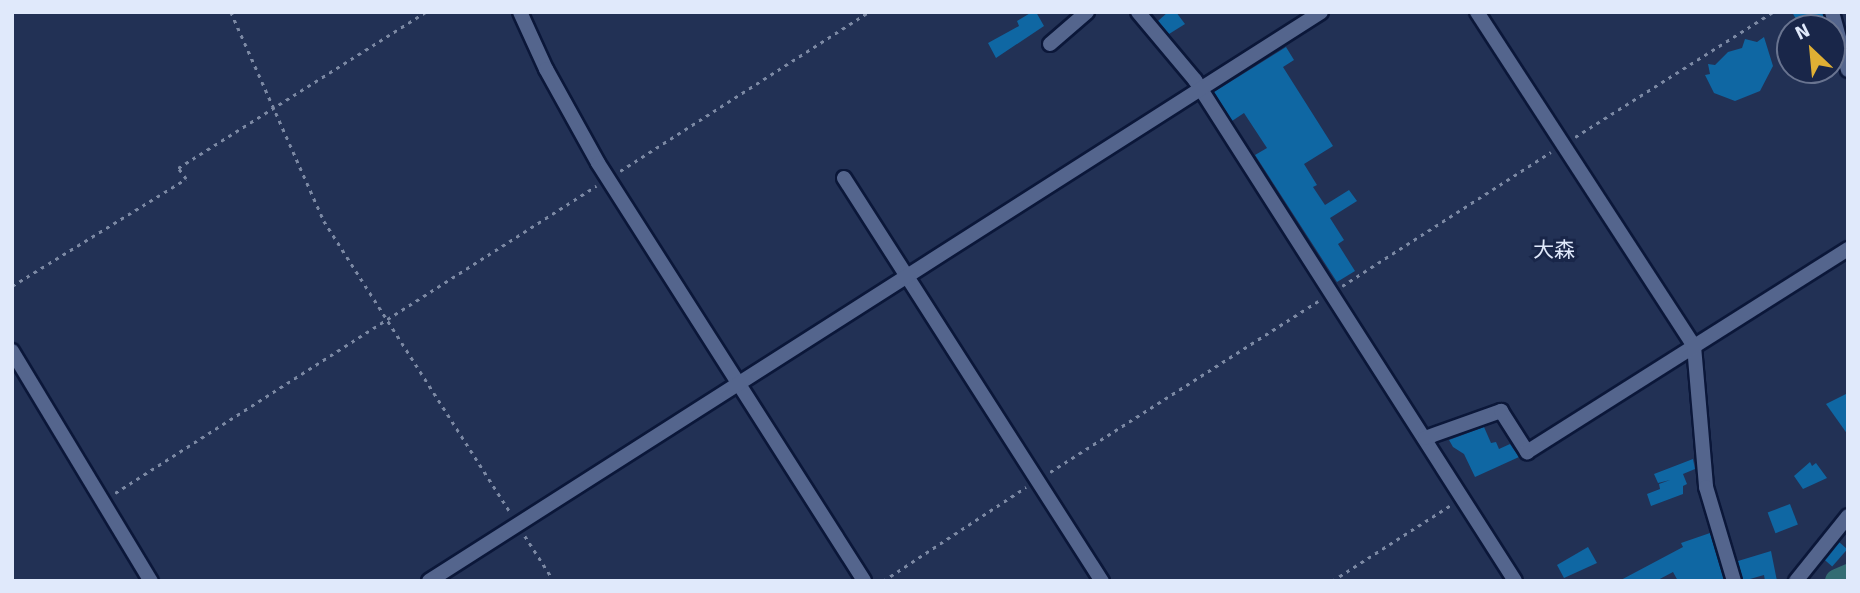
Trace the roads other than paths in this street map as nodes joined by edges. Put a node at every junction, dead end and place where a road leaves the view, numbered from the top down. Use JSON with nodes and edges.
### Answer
{"nodes":[{"id":1,"x":520,"y":12,"type":"edge"},
{"id":2,"x":1087,"y":12,"type":"edge"},
{"id":3,"x":1138,"y":12,"type":"edge"},
{"id":4,"x":1321,"y":12,"type":"edge"},
{"id":5,"x":1477,"y":12,"type":"edge"},
{"id":6,"x":1832,"y":12,"type":"edge"},
{"id":7,"x":1050,"y":44,"type":"dead end"},
{"id":8,"x":1848,"y":70,"type":"edge"},
{"id":9,"x":1200,"y":90,"type":"junction"},
{"id":10,"x":844,"y":178,"type":"dead end"},
{"id":11,"x":1848,"y":249,"type":"edge"},
{"id":12,"x":906,"y":275,"type":"junction"},
{"id":13,"x":1695,"y":346,"type":"junction"},
{"id":14,"x":12,"y":351,"type":"edge"},
{"id":15,"x":736,"y":382,"type":"junction"},
{"id":16,"x":1425,"y":438,"type":"junction"},
{"id":17,"x":1848,"y":516,"type":"edge"},
{"id":18,"x":152,"y":581,"type":"edge"},
{"id":19,"x":429,"y":581,"type":"edge"},
{"id":20,"x":864,"y":581,"type":"edge"},
{"id":21,"x":1102,"y":581,"type":"edge"},
{"id":22,"x":1515,"y":581,"type":"edge"},
{"id":23,"x":1734,"y":581,"type":"edge"},
{"id":24,"x":1796,"y":581,"type":"edge"}],
"edges":[{"from":1,"to":15,"type":"street"},
{"from":2,"to":7,"type":"street"},
{"from":3,"to":9,"type":"street"},
{"from":4,"to":9,"type":"street"},
{"from":5,"to":13,"type":"street"},
{"from":6,"to":8,"type":"street"},
{"from":9,"to":12,"type":"street"},
{"from":9,"to":16,"type":"street"},
{"from":10,"to":12,"type":"street"},
{"from":11,"to":13,"type":"street"},
{"from":12,"to":15,"type":"street"},
{"from":12,"to":21,"type":"street"},
{"from":13,"to":16,"type":"street"},
{"from":13,"to":23,"type":"street"},
{"from":14,"to":18,"type":"street"},
{"from":15,"to":19,"type":"street"},
{"from":15,"to":20,"type":"street"},
{"from":16,"to":22,"type":"street"},
{"from":17,"to":24,"type":"street"}]}
